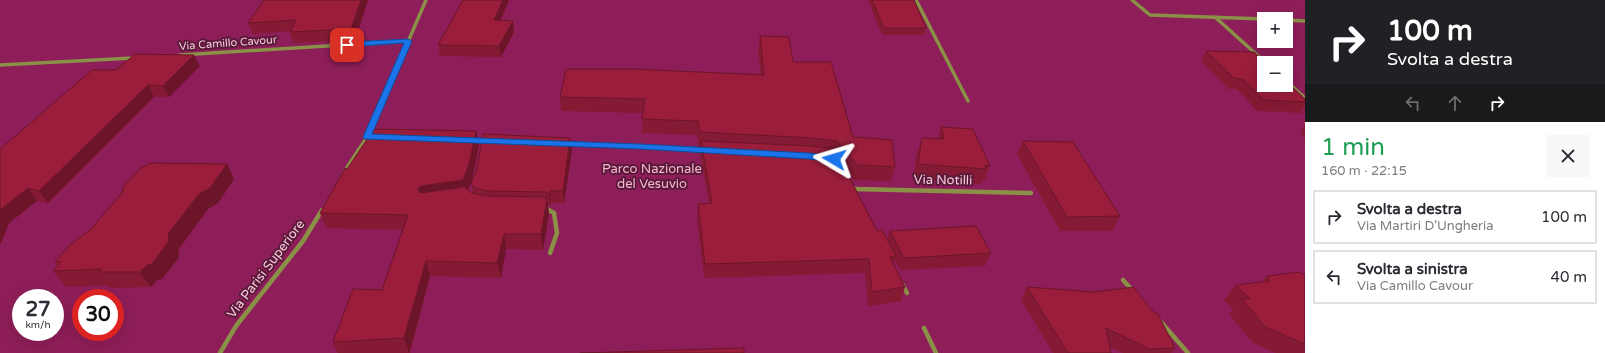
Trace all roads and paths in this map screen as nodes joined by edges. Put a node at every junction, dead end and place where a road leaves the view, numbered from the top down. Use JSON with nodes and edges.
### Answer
{"nodes":[{"id":1,"x":426,"y":0,"type":"edge"},
{"id":2,"x":916,"y":0,"type":"edge"},
{"id":3,"x":1132,"y":0,"type":"edge"},
{"id":4,"x":1215,"y":17,"type":"junction"},
{"id":5,"x":1257,"y":19,"type":"edge"},
{"id":6,"x":1293,"y":20,"type":"edge"},
{"id":7,"x":1305,"y":21,"type":"edge"},
{"id":8,"x":408,"y":41,"type":"junction"},
{"id":9,"x":176,"y":55,"type":"edge"},
{"id":10,"x":1258,"y":56,"type":"edge"},
{"id":11,"x":137,"y":58,"type":"edge"},
{"id":12,"x":0,"y":65,"type":"edge"},
{"id":13,"x":1293,"y":87,"type":"edge"},
{"id":14,"x":1305,"y":98,"type":"edge"},
{"id":15,"x":968,"y":101,"type":"dead end"},
{"id":16,"x":367,"y":137,"type":"junction"},
{"id":17,"x":375,"y":137,"type":"edge"},
{"id":18,"x":562,"y":144,"type":"edge"},
{"id":19,"x":709,"y":151,"type":"edge"},
{"id":20,"x":343,"y":175,"type":"edge"},
{"id":21,"x":851,"y":183,"type":"edge"},
{"id":22,"x":854,"y":189,"type":"junction"},
{"id":23,"x":1031,"y":193,"type":"dead end"},
{"id":24,"x":857,"y":196,"type":"edge"},
{"id":25,"x":323,"y":208,"type":"edge"},
{"id":26,"x":540,"y":208,"type":"edge"},
{"id":27,"x":550,"y":254,"type":"dead end"},
{"id":28,"x":900,"y":279,"type":"edge"},
{"id":29,"x":1123,"y":280,"type":"dead end"},
{"id":30,"x":907,"y":293,"type":"dead end"},
{"id":31,"x":1138,"y":297,"type":"edge"},
{"id":32,"x":1159,"y":320,"type":"edge"},
{"id":33,"x":924,"y":328,"type":"dead end"},
{"id":34,"x":220,"y":353,"type":"edge"},
{"id":35,"x":936,"y":353,"type":"edge"},
{"id":36,"x":1188,"y":353,"type":"edge"}],
"edges":[{"from":1,"to":8,"type":"street"},
{"from":2,"to":15,"type":"street"},
{"from":3,"to":4,"type":"street"},
{"from":4,"to":5,"type":"street"},
{"from":4,"to":10,"type":"street"},
{"from":6,"to":7,"type":"street"},
{"from":8,"to":9,"type":"street","name":"Via Camillo Cavour"},
{"from":8,"to":16,"type":"street"},
{"from":11,"to":12,"type":"street"},
{"from":13,"to":14,"type":"street"},
{"from":16,"to":17,"type":"street"},
{"from":16,"to":20,"type":"street"},
{"from":18,"to":19,"type":"street"},
{"from":21,"to":22,"type":"street"},
{"from":22,"to":23,"type":"street","name":"Via Notilli"},
{"from":22,"to":24,"type":"street"},
{"from":25,"to":34,"type":"street","name":"Via Parisi Superiore"},
{"from":26,"to":27,"type":"street"},
{"from":28,"to":30,"type":"street"},
{"from":29,"to":31,"type":"street"},
{"from":32,"to":36,"type":"street"},
{"from":33,"to":35,"type":"street"}]}
